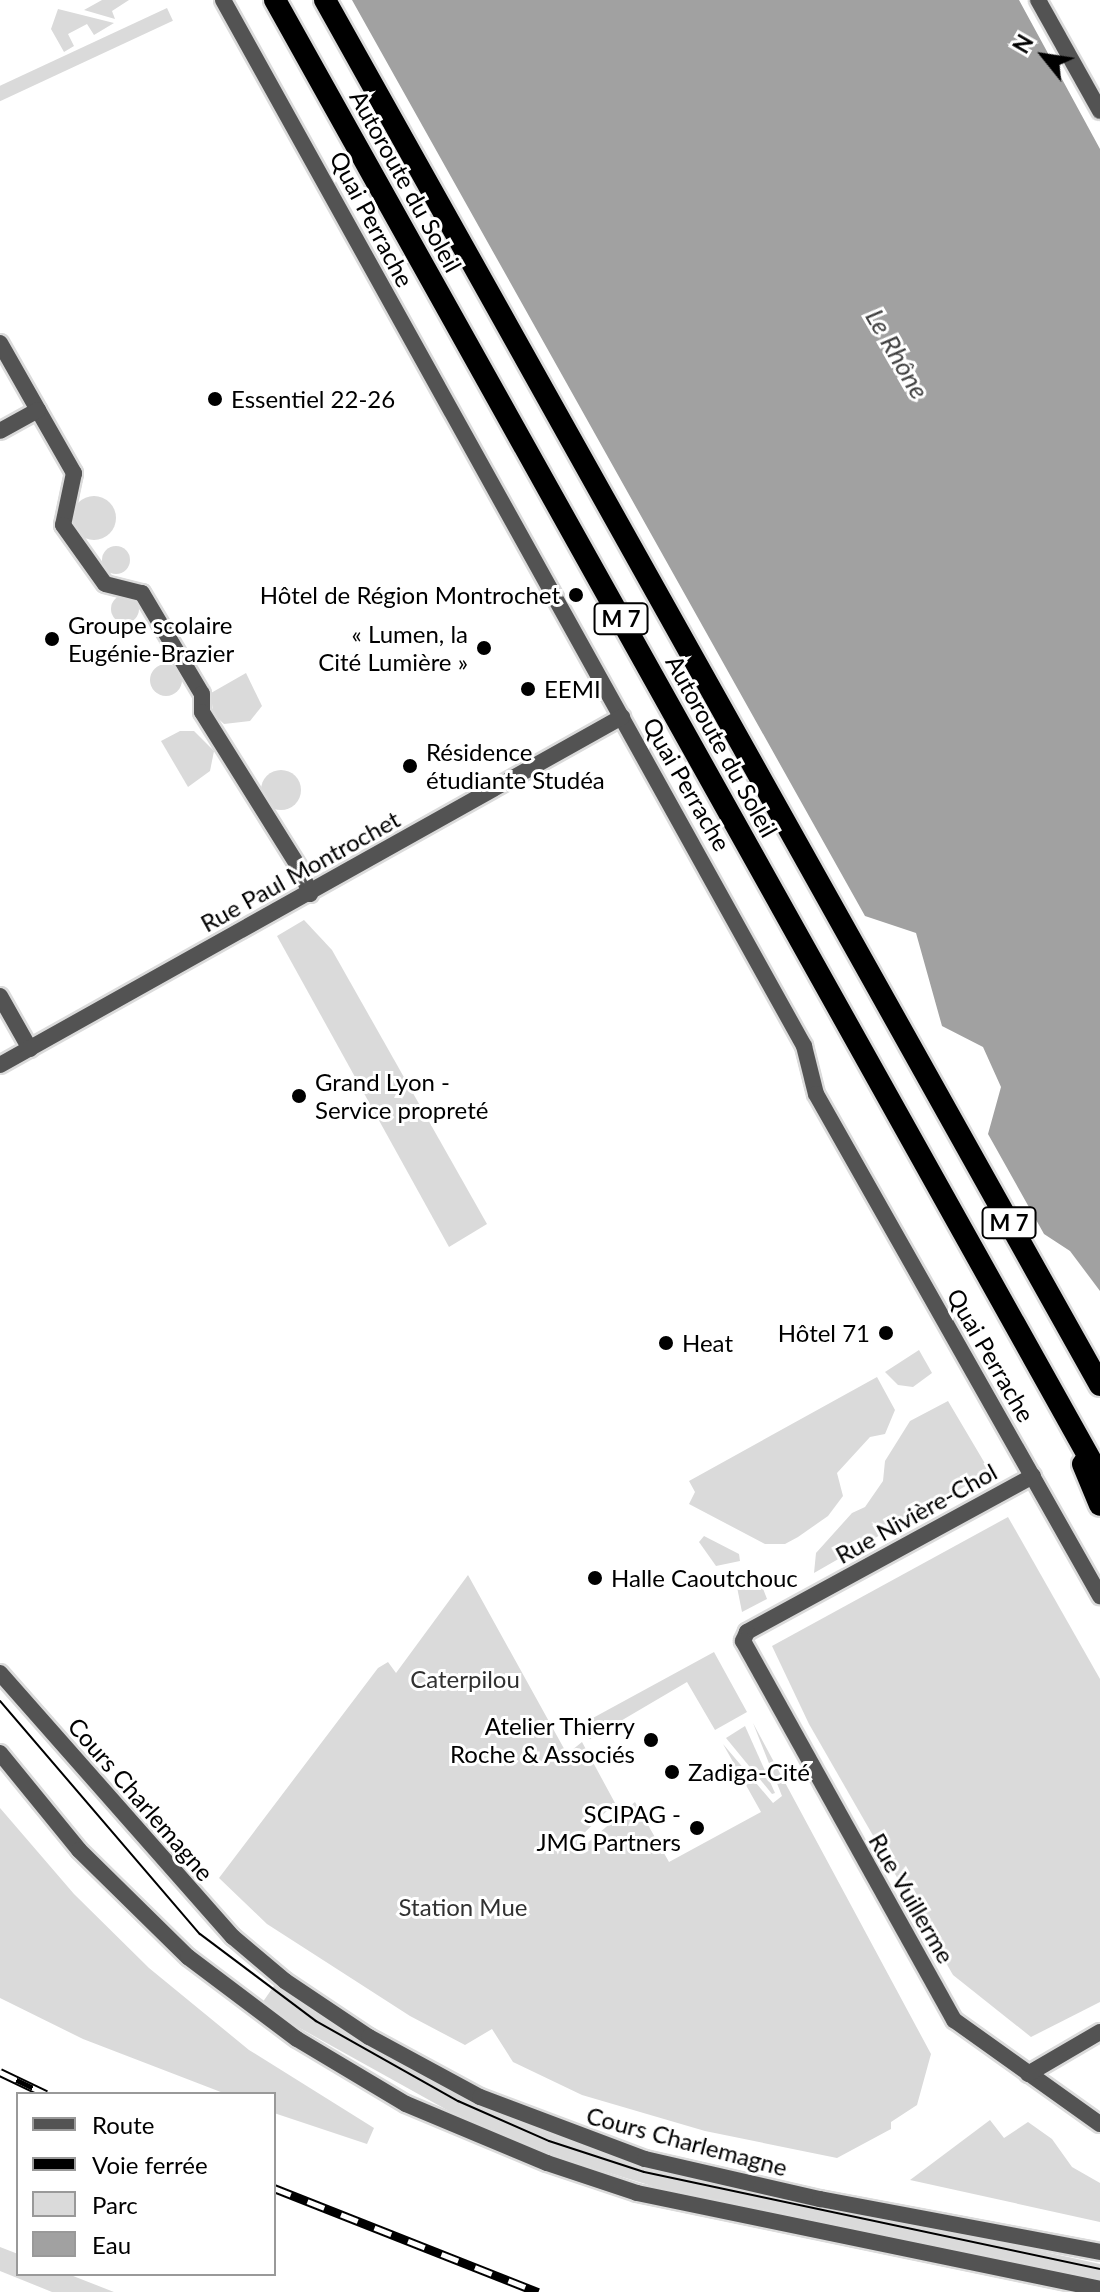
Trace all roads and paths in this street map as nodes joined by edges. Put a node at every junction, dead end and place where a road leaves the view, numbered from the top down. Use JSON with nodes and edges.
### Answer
{"nodes":[{"id":1,"x":223,"y":0,"type":"edge"},
{"id":2,"x":275,"y":0,"type":"edge"},
{"id":3,"x":325,"y":0,"type":"edge"},
{"id":4,"x":1038,"y":0,"type":"edge"},
{"id":5,"x":1100,"y":111,"type":"edge"},
{"id":6,"x":0,"y":343,"type":"edge"},
{"id":7,"x":38,"y":410,"type":"junction"},
{"id":8,"x":0,"y":431,"type":"edge"},
{"id":9,"x":622,"y":717,"type":"junction"},
{"id":10,"x":310,"y":894,"type":"junction"},
{"id":11,"x":0,"y":996,"type":"edge"},
{"id":12,"x":30,"y":1049,"type":"junction"},
{"id":13,"x":0,"y":1065,"type":"edge"},
{"id":14,"x":1100,"y":1385,"type":"edge"},
{"id":15,"x":1056,"y":1400,"type":"junction"},
{"id":16,"x":1033,"y":1476,"type":"junction"},
{"id":17,"x":1100,"y":1477,"type":"edge"},
{"id":18,"x":1100,"y":1505,"type":"edge"},
{"id":19,"x":1100,"y":1596,"type":"edge"},
{"id":20,"x":743,"y":1641,"type":"joint"},
{"id":21,"x":0,"y":1673,"type":"edge"},
{"id":22,"x":0,"y":1753,"type":"edge"},
{"id":23,"x":1100,"y":2032,"type":"edge"},
{"id":24,"x":1028,"y":2074,"type":"junction"},
{"id":25,"x":1100,"y":2124,"type":"edge"},
{"id":26,"x":1100,"y":2252,"type":"edge"},
{"id":27,"x":1100,"y":2289,"type":"edge"}],
"edges":[{"from":1,"to":9,"type":"street","name":"Quai Perrache"},
{"from":2,"to":15,"type":"highway","name":"Autoroute du Soleil","number":"M 7"},
{"from":3,"to":14,"type":"highway","name":"Autoroute du Soleil","number":"M 7"},
{"from":4,"to":5,"type":"street"},
{"from":6,"to":7,"type":"street"},
{"from":7,"to":8,"type":"street"},
{"from":7,"to":10,"type":"street"},
{"from":9,"to":10,"type":"street","name":"Rue Paul Montrochet"},
{"from":9,"to":16,"type":"street","name":"Quai Perrache"},
{"from":10,"to":12,"type":"street","name":"Rue Paul Montrochet"},
{"from":11,"to":12,"type":"street"},
{"from":12,"to":13,"type":"street","name":"Rue Paul Montrochet"},
{"from":15,"to":17,"type":"highway","name":"Autoroute du Soleil","number":"M 7"},
{"from":15,"to":18,"type":"highway"},
{"from":16,"to":19,"type":"street","name":"Quai Perrache"},
{"from":16,"to":20,"type":"street","name":"Rue Nivière-Chol"},
{"from":20,"to":24,"type":"street","name":"Rue Vuillerme"},
{"from":21,"to":26,"type":"street","name":"Cours Charlemagne"},
{"from":22,"to":27,"type":"street"},
{"from":23,"to":24,"type":"street"},
{"from":24,"to":25,"type":"street","name":"Rue Vuillerme"}]}
